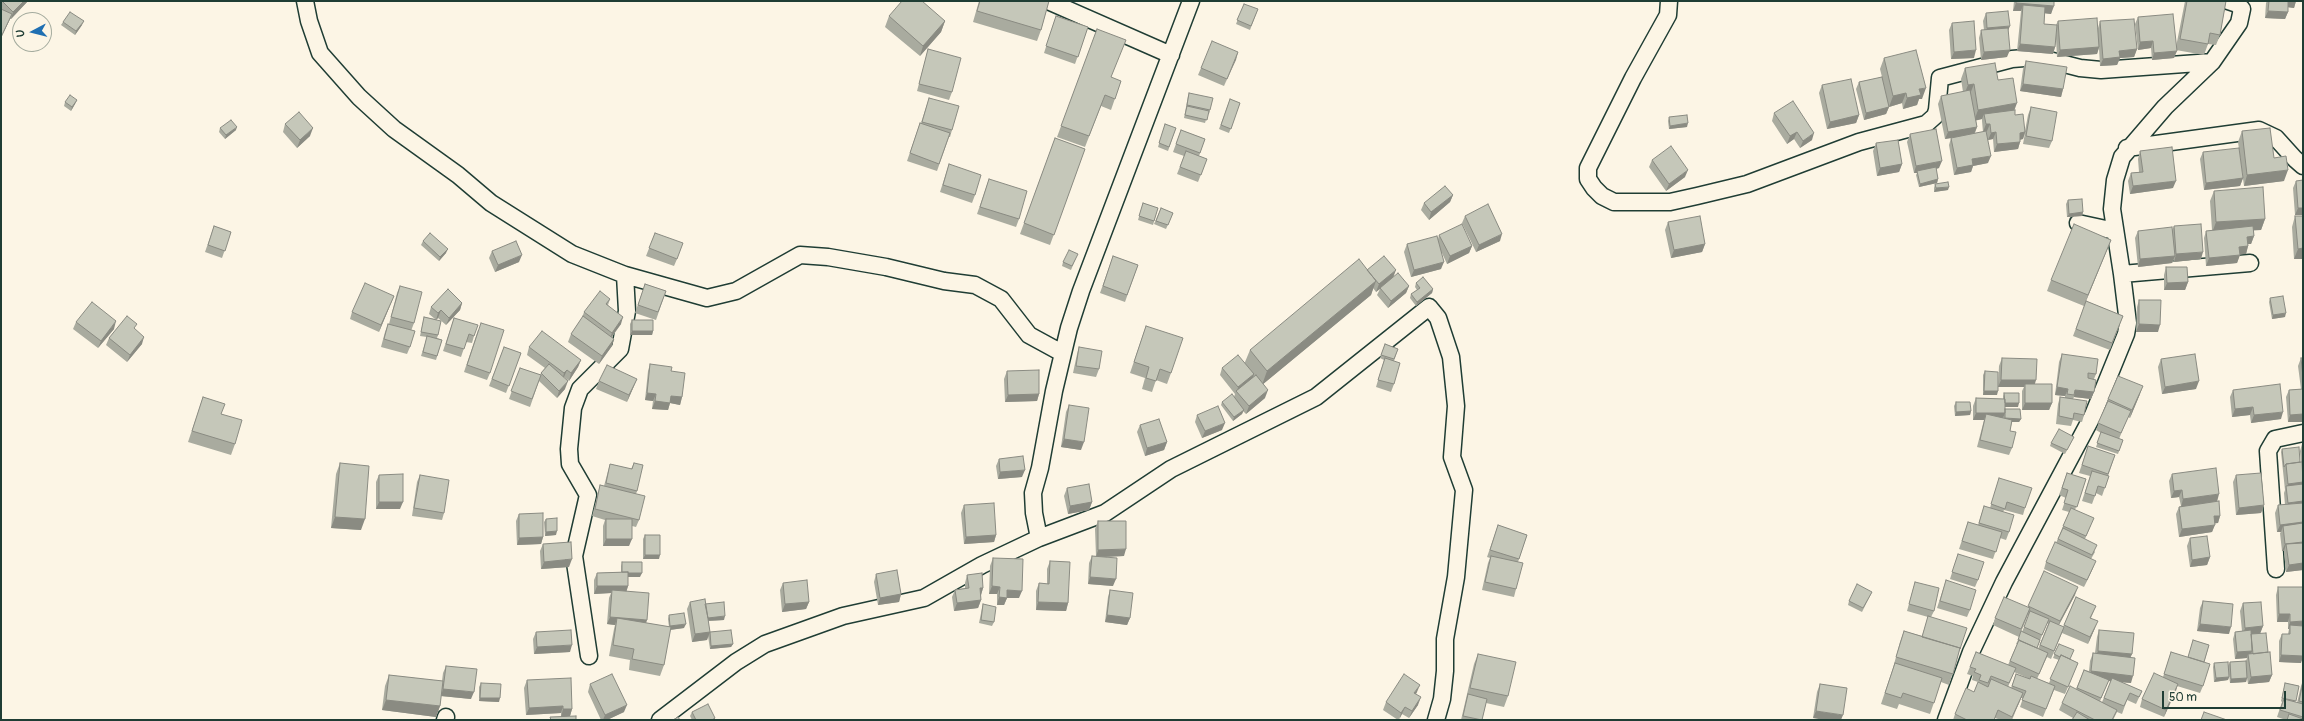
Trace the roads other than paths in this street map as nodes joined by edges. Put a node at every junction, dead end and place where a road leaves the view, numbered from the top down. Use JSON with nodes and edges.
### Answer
{"nodes":[{"id":1,"x":305,"y":1,"type":"edge"},
{"id":2,"x":1048,"y":1,"type":"edge"},
{"id":3,"x":1191,"y":1,"type":"edge"},
{"id":4,"x":1669,"y":1,"type":"edge"},
{"id":5,"x":2228,"y":1,"type":"edge"},
{"id":6,"x":1171,"y":55,"type":"junction"},
{"id":7,"x":2212,"y":62,"type":"junction"},
{"id":8,"x":2127,"y":148,"type":"junction"},
{"id":9,"x":2303,"y":166,"type":"edge"},
{"id":10,"x":2078,"y":223,"type":"dead end"},
{"id":11,"x":2115,"y":231,"type":"junction"},
{"id":12,"x":2250,"y":263,"type":"dead end"},
{"id":13,"x":2122,"y":274,"type":"junction"},
{"id":14,"x":625,"y":275,"type":"junction"},
{"id":15,"x":1062,"y":353,"type":"junction"},
{"id":16,"x":2303,"y":433,"type":"edge"},
{"id":17,"x":1039,"y":538,"type":"junction"},
{"id":18,"x":2276,"y":569,"type":"dead end"},
{"id":19,"x":589,"y":656,"type":"dead end"},
{"id":20,"x":660,"y":720,"type":"edge"},
{"id":21,"x":1436,"y":720,"type":"edge"},
{"id":22,"x":1946,"y":720,"type":"edge"}],
"edges":[{"from":1,"to":14,"type":"street"},
{"from":2,"to":6,"type":"street"},
{"from":3,"to":6,"type":"street"},
{"from":4,"to":7,"type":"street"},
{"from":5,"to":7,"type":"street"},
{"from":6,"to":15,"type":"street"},
{"from":7,"to":8,"type":"street"},
{"from":8,"to":9,"type":"street"},
{"from":8,"to":11,"type":"street"},
{"from":10,"to":11,"type":"street"},
{"from":11,"to":13,"type":"street"},
{"from":12,"to":13,"type":"street"},
{"from":13,"to":22,"type":"street"},
{"from":14,"to":15,"type":"street"},
{"from":14,"to":19,"type":"street"},
{"from":15,"to":17,"type":"street"},
{"from":16,"to":18,"type":"street"},
{"from":17,"to":20,"type":"street"},
{"from":17,"to":21,"type":"street"}]}
